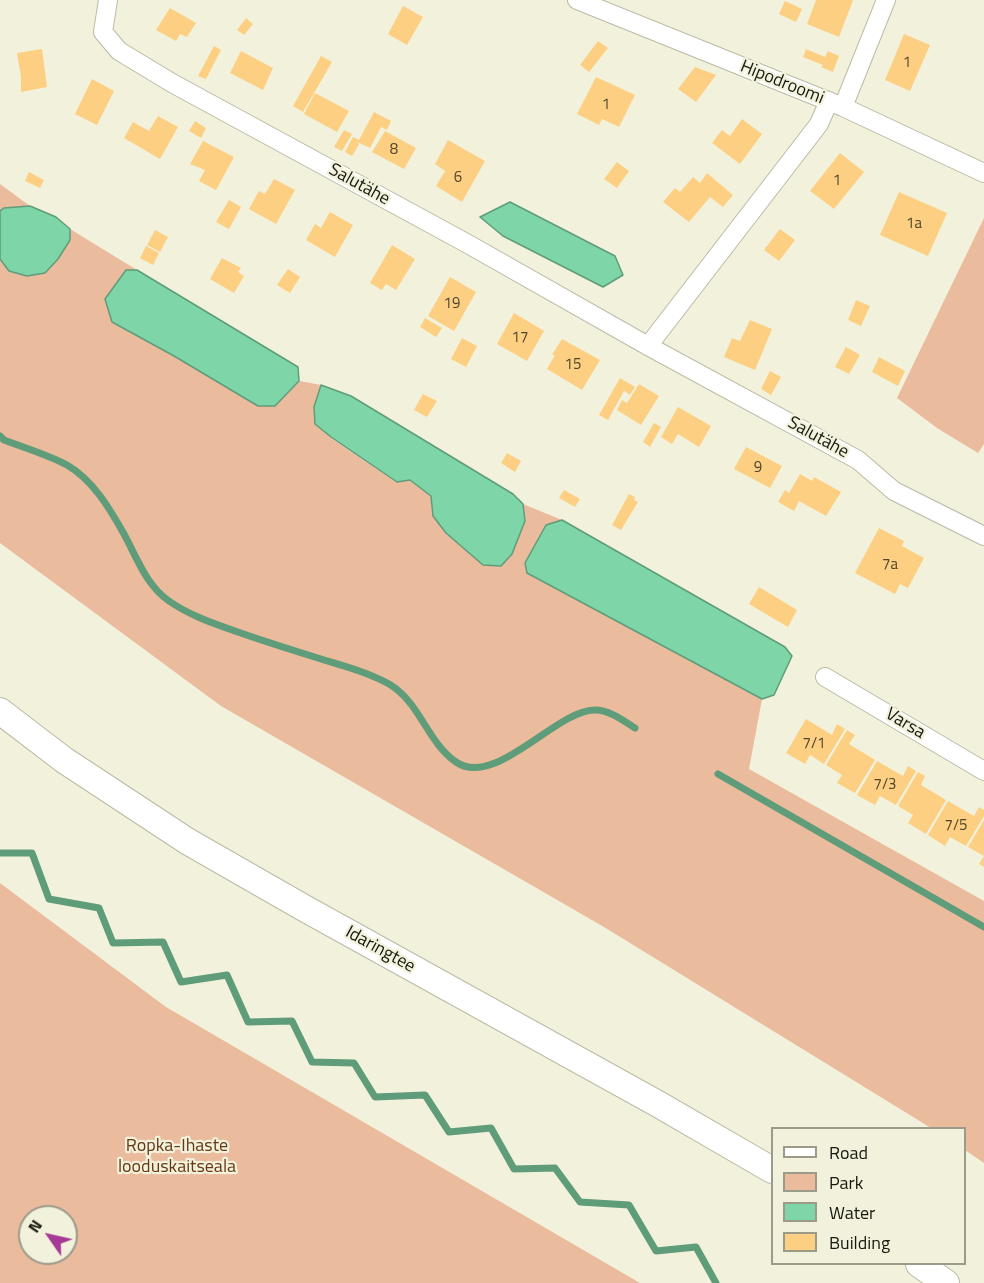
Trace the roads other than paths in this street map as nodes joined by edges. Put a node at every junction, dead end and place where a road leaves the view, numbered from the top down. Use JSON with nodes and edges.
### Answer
{"nodes":[{"id":1,"x":108,"y":0,"type":"edge"},
{"id":2,"x":577,"y":0,"type":"edge"},
{"id":3,"x":886,"y":0,"type":"edge"},
{"id":4,"x":836,"y":104,"type":"junction"},
{"id":5,"x":984,"y":173,"type":"edge"},
{"id":6,"x":648,"y":346,"type":"junction"},
{"id":7,"x":984,"y":536,"type":"edge"},
{"id":8,"x":825,"y":677,"type":"dead end"},
{"id":9,"x":0,"y":711,"type":"edge"},
{"id":10,"x":984,"y":771,"type":"edge"},
{"id":11,"x":771,"y":1169,"type":"edge"},
{"id":12,"x":922,"y":1265,"type":"edge"},
{"id":13,"x":946,"y":1283,"type":"edge"}],
"edges":[{"from":1,"to":6,"type":"street","name":"Salutähe"},
{"from":2,"to":4,"type":"street","name":"Hipodroomi"},
{"from":3,"to":4,"type":"street"},
{"from":4,"to":5,"type":"street","name":"Hipodroomi"},
{"from":4,"to":6,"type":"street"},
{"from":6,"to":7,"type":"street","name":"Salutähe"},
{"from":8,"to":10,"type":"street","name":"Varsa"},
{"from":9,"to":11,"type":"main road","name":"Idaringtee"},
{"from":12,"to":13,"type":"main road"}]}
